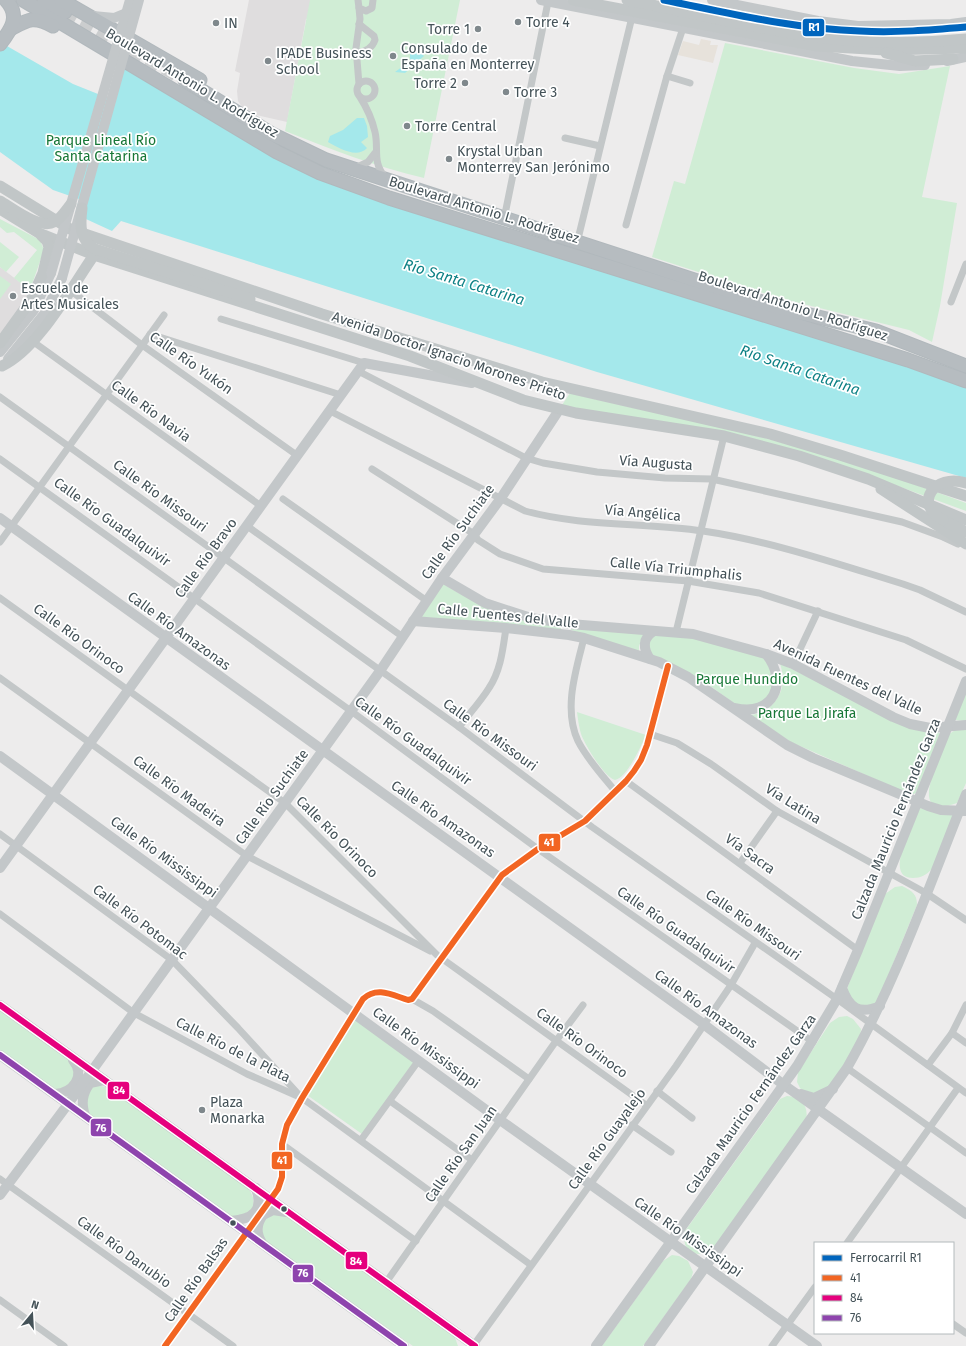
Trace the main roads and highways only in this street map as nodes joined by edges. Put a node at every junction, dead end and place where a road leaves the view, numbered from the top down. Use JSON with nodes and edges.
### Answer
{"nodes":[{"id":1,"x":6,"y":0,"type":"edge"},
{"id":2,"x":44,"y":0,"type":"edge"},
{"id":3,"x":573,"y":0,"type":"edge"},
{"id":4,"x":627,"y":0,"type":"edge"},
{"id":5,"x":24,"y":1,"type":"edge"},
{"id":6,"x":63,"y":6,"type":"edge"},
{"id":7,"x":726,"y":24,"type":"junction"},
{"id":8,"x":12,"y":29,"type":"junction"},
{"id":9,"x":124,"y":35,"type":"junction"},
{"id":10,"x":966,"y":40,"type":"edge"},
{"id":11,"x":138,"y":43,"type":"junction"},
{"id":12,"x":0,"y":44,"type":"edge"},
{"id":13,"x":96,"y":44,"type":"junction"},
{"id":14,"x":966,"y":48,"type":"edge"},
{"id":15,"x":876,"y":50,"type":"junction"},
{"id":16,"x":127,"y":55,"type":"junction"},
{"id":17,"x":953,"y":59,"type":"road end"},
{"id":18,"x":185,"y":80,"type":"tunnel mouth"},
{"id":19,"x":224,"y":121,"type":"junction"},
{"id":20,"x":251,"y":122,"type":"junction"},
{"id":21,"x":0,"y":186,"type":"edge"},
{"id":22,"x":0,"y":201,"type":"edge"},
{"id":23,"x":0,"y":209,"type":"edge"},
{"id":24,"x":39,"y":233,"type":"junction"},
{"id":25,"x":94,"y":256,"type":"junction"},
{"id":26,"x":322,"y":314,"type":"junction"},
{"id":27,"x":0,"y":343,"type":"edge"},
{"id":28,"x":966,"y":366,"type":"edge"},
{"id":29,"x":1,"y":368,"type":"edge"},
{"id":30,"x":966,"y":381,"type":"edge"},
{"id":31,"x":868,"y":479,"type":"junction"},
{"id":32,"x":966,"y":483,"type":"edge"},
{"id":33,"x":966,"y":496,"type":"edge"},
{"id":34,"x":946,"y":517,"type":"junction"},
{"id":35,"x":966,"y":517,"type":"edge"},
{"id":36,"x":966,"y":520,"type":"edge"},
{"id":37,"x":966,"y":532,"type":"edge"},
{"id":38,"x":966,"y":538,"type":"edge"},
{"id":39,"x":966,"y":544,"type":"edge"}],
"edges":[{"from":1,"to":8,"type":"highway"},
{"from":2,"to":6,"type":"highway"},
{"from":3,"to":7,"type":"main road"},
{"from":4,"to":7,"type":"main road"},
{"from":5,"to":9,"type":"highway"},
{"from":5,"to":13,"type":"highway","name":"Boulevard Antonio L. Rodríguez"},
{"from":6,"to":9,"type":"highway"},
{"from":7,"to":10,"type":"main road"},
{"from":7,"to":15,"type":"main road"},
{"from":8,"to":12,"type":"highway"},
{"from":8,"to":13,"type":"highway"},
{"from":9,"to":11,"type":"highway"},
{"from":9,"to":16,"type":"highway"},
{"from":11,"to":16,"type":"highway"},
{"from":11,"to":20,"type":"highway"},
{"from":13,"to":19,"type":"highway","name":"Boulevard Antonio L. Rodríguez"},
{"from":14,"to":15,"type":"main road"},
{"from":15,"to":17,"type":"main road"},
{"from":16,"to":19,"type":"highway"},
{"from":18,"to":20,"type":"highway","name":"Boulevard Antonio L. Rodríguez"},
{"from":19,"to":30,"type":"highway","name":"Boulevard Antonio L. Rodríguez"},
{"from":20,"to":28,"type":"highway","name":"Boulevard Antonio L. Rodríguez"},
{"from":21,"to":26,"type":"main road","name":"Avenida Doctor Ignacio Morones Prieto"},
{"from":22,"to":26,"type":"main road","bridge":true},
{"from":23,"to":24,"type":"main road","name":"Avenida Doctor Ignacio Morones Prieto"},
{"from":24,"to":25,"type":"main road","name":"Avenida Doctor Ignacio Morones Prieto"},
{"from":24,"to":27,"type":"main road"},
{"from":25,"to":29,"type":"main road"},
{"from":25,"to":31,"type":"main road","name":"Avenida Doctor Ignacio Morones Prieto"},
{"from":26,"to":33,"type":"main road","name":"Avenida Doctor Ignacio Morones Prieto"},
{"from":31,"to":34,"type":"main road","name":"Avenida Doctor Ignacio Morones Prieto"},
{"from":31,"to":39,"type":"main road"},
{"from":32,"to":34,"type":"main road","bridge":true},
{"from":34,"to":35,"type":"main road"},
{"from":34,"to":36,"type":"main road","name":"Avenida Doctor Ignacio Morones Prieto"},
{"from":34,"to":37,"type":"main road"},
{"from":34,"to":38,"type":"main road"}]}
